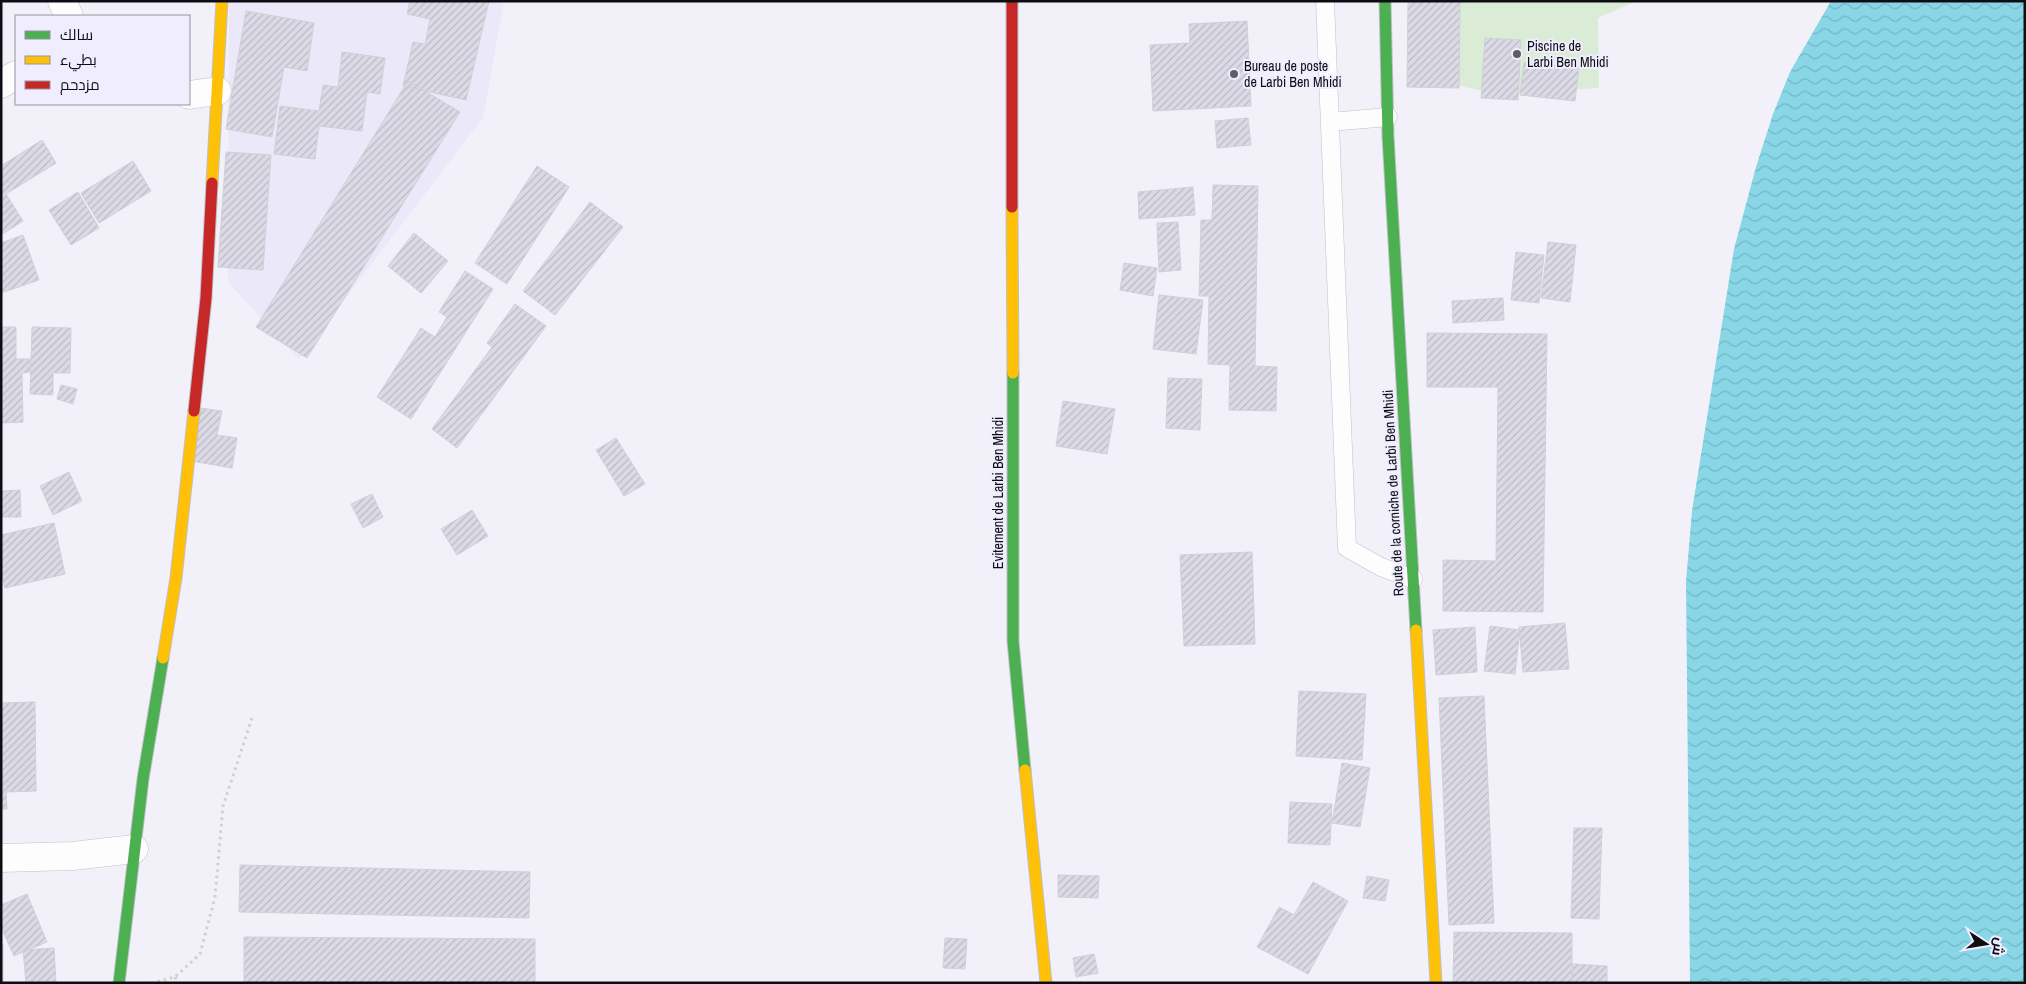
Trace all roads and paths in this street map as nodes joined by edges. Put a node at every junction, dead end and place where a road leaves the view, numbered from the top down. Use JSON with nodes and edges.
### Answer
{"nodes":[{"id":1,"x":62,"y":1,"type":"edge"},
{"id":2,"x":222,"y":1,"type":"edge"},
{"id":3,"x":1012,"y":1,"type":"edge"},
{"id":4,"x":1325,"y":1,"type":"edge"},
{"id":5,"x":1385,"y":1,"type":"edge"},
{"id":6,"x":69,"y":15,"type":"edge"},
{"id":7,"x":15,"y":75,"type":"edge"},
{"id":8,"x":1,"y":84,"type":"edge"},
{"id":9,"x":217,"y":91,"type":"junction"},
{"id":10,"x":190,"y":95,"type":"edge"},
{"id":11,"x":1388,"y":118,"type":"junction"},
{"id":12,"x":1330,"y":122,"type":"junction"},
{"id":13,"x":1413,"y":579,"type":"junction"},
{"id":14,"x":252,"y":718,"type":"dead end"},
{"id":15,"x":134,"y":849,"type":"junction"},
{"id":16,"x":1,"y":858,"type":"edge"},
{"id":17,"x":175,"y":977,"type":"junction"},
{"id":18,"x":119,"y":983,"type":"edge"},
{"id":19,"x":151,"y":983,"type":"edge"},
{"id":20,"x":178,"y":983,"type":"edge"},
{"id":21,"x":1046,"y":983,"type":"edge"},
{"id":22,"x":1436,"y":983,"type":"edge"}],
"edges":[{"from":1,"to":6,"type":"street"},
{"from":2,"to":9,"type":"street"},
{"from":3,"to":21,"type":"street","name":"Evitement de Larbi Ben Mhidi"},
{"from":4,"to":12,"type":"lane"},
{"from":5,"to":11,"type":"street","name":"Route de la corniche de Larbi Ben Mhidi"},
{"from":7,"to":8,"type":"street"},
{"from":9,"to":10,"type":"street"},
{"from":9,"to":15,"type":"street"},
{"from":11,"to":12,"type":"lane"},
{"from":11,"to":13,"type":"street","name":"Route de la corniche de Larbi Ben Mhidi"},
{"from":12,"to":13,"type":"lane"},
{"from":13,"to":22,"type":"street","name":"Route de la corniche de Larbi Ben Mhidi"},
{"from":14,"to":17,"type":"path"},
{"from":15,"to":16,"type":"street"},
{"from":15,"to":18,"type":"street"},
{"from":17,"to":19,"type":"path"},
{"from":17,"to":20,"type":"path"}]}
